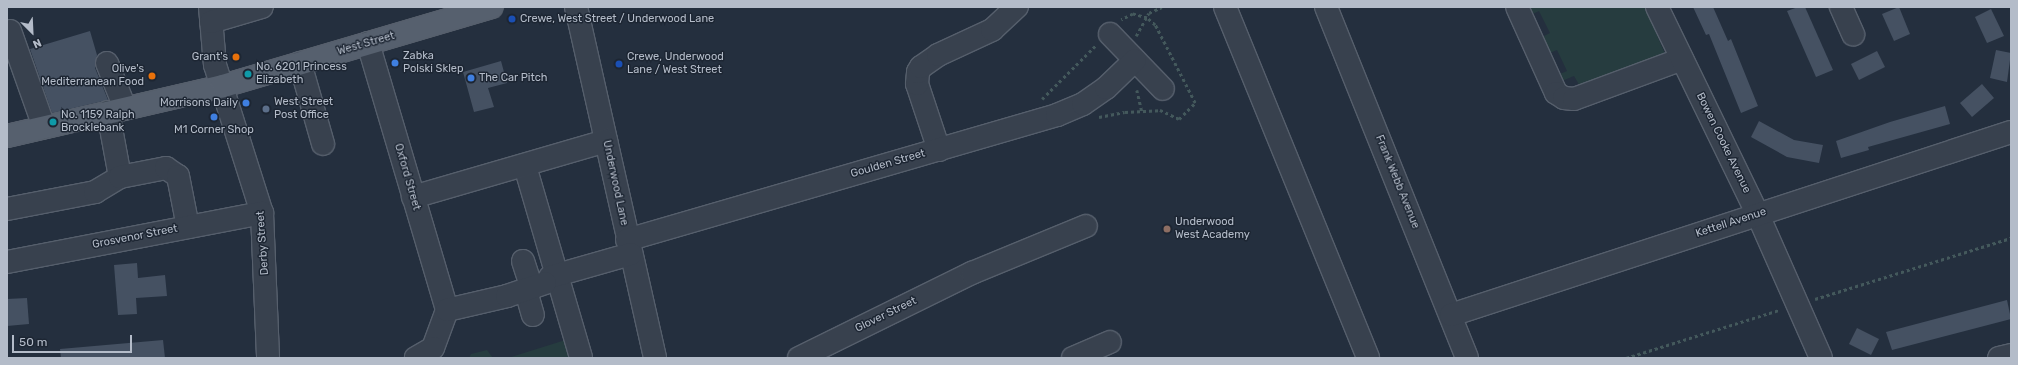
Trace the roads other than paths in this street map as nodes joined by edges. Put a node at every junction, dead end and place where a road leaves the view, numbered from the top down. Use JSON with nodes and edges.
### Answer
{"nodes":[{"id":1,"x":262,"y":7,"type":"edge"},
{"id":2,"x":492,"y":7,"type":"edge"},
{"id":3,"x":576,"y":7,"type":"edge"},
{"id":4,"x":1017,"y":7,"type":"edge"},
{"id":5,"x":1225,"y":7,"type":"edge"},
{"id":6,"x":1326,"y":7,"type":"edge"},
{"id":7,"x":1517,"y":7,"type":"edge"},
{"id":8,"x":1657,"y":7,"type":"edge"},
{"id":9,"x":1841,"y":7,"type":"edge"},
{"id":10,"x":211,"y":14,"type":"edge"},
{"id":11,"x":10,"y":31,"type":"dead end"},
{"id":12,"x":1108,"y":34,"type":"road end"},
{"id":13,"x":1853,"y":34,"type":"dead end"},
{"id":14,"x":368,"y":43,"type":"junction"},
{"id":15,"x":1131,"y":56,"type":"junction"},
{"id":16,"x":1682,"y":59,"type":"junction"},
{"id":17,"x":108,"y":63,"type":"dead end"},
{"id":18,"x":300,"y":63,"type":"junction"},
{"id":19,"x":223,"y":86,"type":"junction"},
{"id":20,"x":1163,"y":89,"type":"dead end"},
{"id":21,"x":116,"y":110,"type":"junction"},
{"id":22,"x":44,"y":127,"type":"junction"},
{"id":23,"x":2011,"y":132,"type":"edge"},
{"id":24,"x":7,"y":136,"type":"edge"},
{"id":25,"x":606,"y":141,"type":"junction"},
{"id":26,"x":323,"y":144,"type":"dead end"},
{"id":27,"x":939,"y":150,"type":"junction"},
{"id":28,"x":525,"y":166,"type":"junction"},
{"id":29,"x":120,"y":177,"type":"junction"},
{"id":30,"x":413,"y":197,"type":"junction"},
{"id":31,"x":7,"y":209,"type":"edge"},
{"id":32,"x":262,"y":213,"type":"junction"},
{"id":33,"x":1758,"y":214,"type":"junction"},
{"id":34,"x":188,"y":226,"type":"junction"},
{"id":35,"x":1086,"y":226,"type":"dead end"},
{"id":36,"x":629,"y":247,"type":"junction"},
{"id":37,"x":524,"y":261,"type":"dead end"},
{"id":38,"x":7,"y":262,"type":"edge"},
{"id":39,"x":536,"y":285,"type":"junction"},
{"id":40,"x":447,"y":310,"type":"junction"},
{"id":41,"x":533,"y":315,"type":"dead end"},
{"id":42,"x":1451,"y":315,"type":"junction"},
{"id":43,"x":1110,"y":342,"type":"dead end"},
{"id":44,"x":2011,"y":355,"type":"edge"},
{"id":45,"x":268,"y":358,"type":"edge"},
{"id":46,"x":416,"y":358,"type":"edge"},
{"id":47,"x":581,"y":358,"type":"edge"},
{"id":48,"x":655,"y":358,"type":"edge"},
{"id":49,"x":799,"y":358,"type":"edge"},
{"id":50,"x":1073,"y":358,"type":"edge"},
{"id":51,"x":1368,"y":358,"type":"edge"},
{"id":52,"x":1467,"y":358,"type":"edge"},
{"id":53,"x":1822,"y":358,"type":"edge"},
{"id":54,"x":1999,"y":358,"type":"edge"}],
"edges":[{"from":1,"to":10,"type":"street"},
{"from":2,"to":14,"type":"main road","name":"West Street"},
{"from":3,"to":25,"type":"street","name":"Underwood Lane"},
{"from":4,"to":27,"type":"street"},
{"from":5,"to":51,"type":"street"},
{"from":6,"to":42,"type":"street","name":"Frank Webb Avenue"},
{"from":7,"to":16,"type":"street"},
{"from":8,"to":16,"type":"street","name":"Bowen Cooke Avenue"},
{"from":9,"to":13,"type":"street"},
{"from":10,"to":19,"type":"street","name":"Derby Street"},
{"from":11,"to":22,"type":"street"},
{"from":12,"to":15,"type":"street"},
{"from":14,"to":18,"type":"main road","name":"West Street"},
{"from":14,"to":30,"type":"street","name":"Oxford Street"},
{"from":15,"to":20,"type":"street"},
{"from":15,"to":27,"type":"street","name":"Goulden Street"},
{"from":16,"to":33,"type":"street","name":"Bowen Cooke Avenue"},
{"from":17,"to":21,"type":"street"},
{"from":18,"to":19,"type":"main road","name":"West Street"},
{"from":18,"to":26,"type":"street"},
{"from":19,"to":21,"type":"main road","name":"West Street"},
{"from":19,"to":32,"type":"street","name":"Derby Street"},
{"from":21,"to":22,"type":"main road","name":"West Street"},
{"from":21,"to":29,"type":"street"},
{"from":22,"to":24,"type":"main road","name":"West Street"},
{"from":23,"to":33,"type":"street","name":"Kettell Avenue"},
{"from":25,"to":28,"type":"street"},
{"from":25,"to":36,"type":"street","name":"Underwood Lane"},
{"from":27,"to":36,"type":"street","name":"Goulden Street"},
{"from":28,"to":30,"type":"street"},
{"from":28,"to":39,"type":"street"},
{"from":29,"to":31,"type":"street"},
{"from":29,"to":34,"type":"street"},
{"from":30,"to":40,"type":"street","name":"Oxford Street"},
{"from":32,"to":34,"type":"street","name":"Grosvenor Street"},
{"from":32,"to":45,"type":"street","name":"Derby Street"},
{"from":33,"to":42,"type":"street","name":"Kettell Avenue"},
{"from":33,"to":53,"type":"street","name":"Bowen Cooke Avenue"},
{"from":34,"to":38,"type":"street","name":"Grosvenor Street"},
{"from":35,"to":49,"type":"street","name":"Glover Street"},
{"from":36,"to":39,"type":"street","name":"Goulden Street"},
{"from":36,"to":48,"type":"street","name":"Underwood Lane"},
{"from":37,"to":39,"type":"street"},
{"from":39,"to":40,"type":"street"},
{"from":39,"to":41,"type":"street"},
{"from":39,"to":47,"type":"street"},
{"from":40,"to":46,"type":"street"},
{"from":42,"to":52,"type":"street","name":"Frank Webb Avenue"},
{"from":43,"to":50,"type":"street"},
{"from":44,"to":54,"type":"street"}]}
